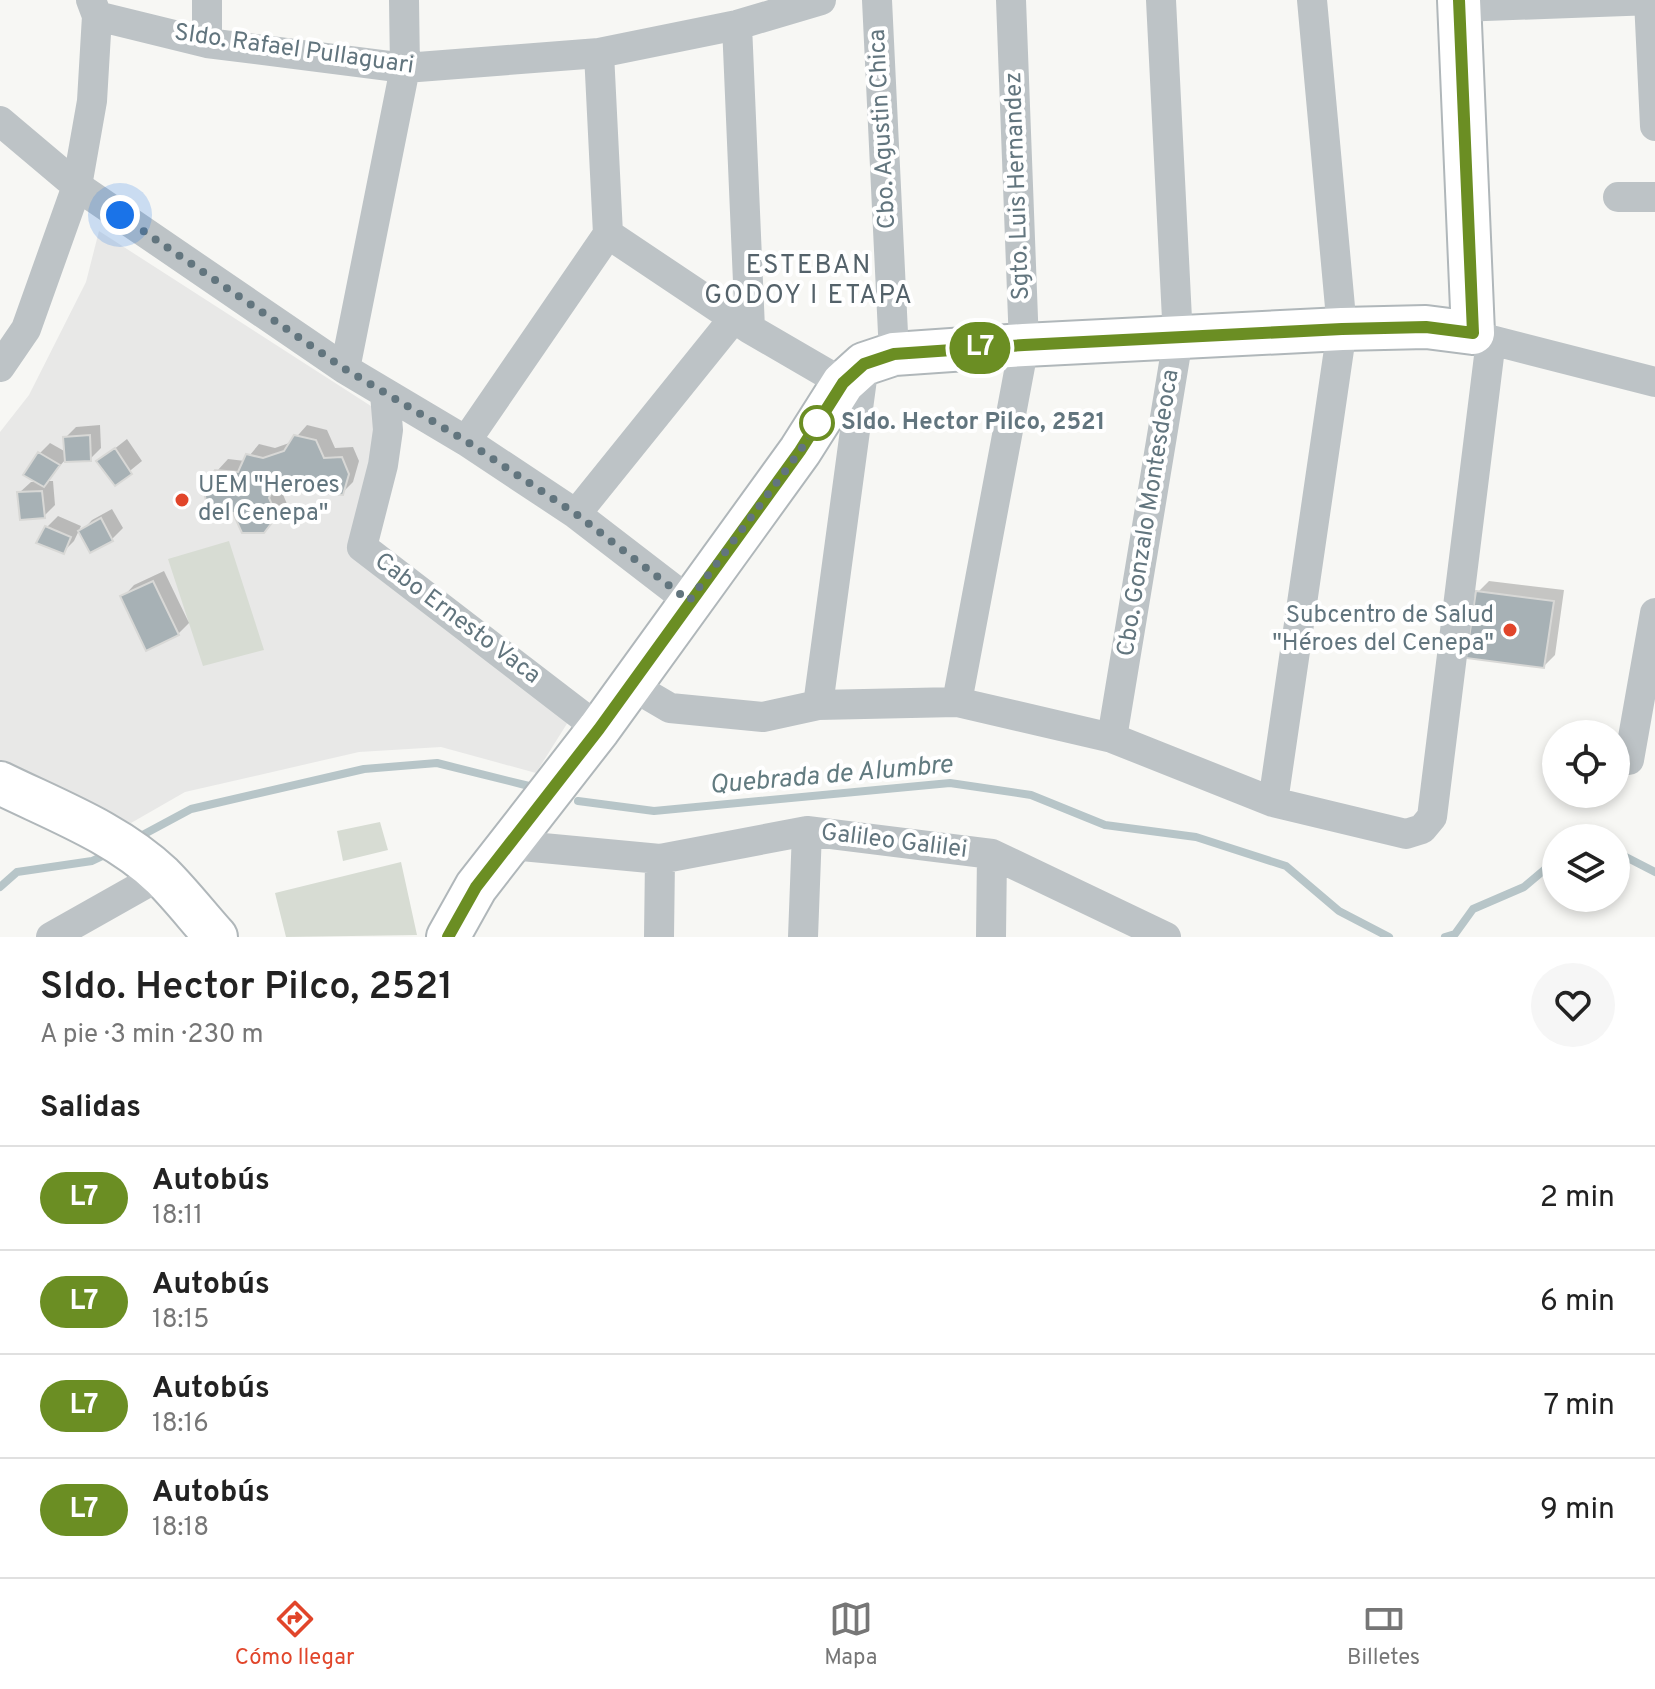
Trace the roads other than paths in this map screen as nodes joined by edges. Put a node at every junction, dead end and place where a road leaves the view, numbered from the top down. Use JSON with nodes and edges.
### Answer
{"nodes":[{"id":1,"x":207,"y":0,"type":"edge"},
{"id":2,"x":404,"y":0,"type":"edge"},
{"id":3,"x":877,"y":0,"type":"edge"},
{"id":4,"x":1011,"y":0,"type":"edge"},
{"id":5,"x":1161,"y":0,"type":"edge"},
{"id":6,"x":1312,"y":0,"type":"edge"},
{"id":7,"x":1651,"y":0,"type":"edge"},
{"id":8,"x":812,"y":1,"type":"edge"},
{"id":9,"x":1459,"y":3,"type":"edge"},
{"id":10,"x":94,"y":8,"type":"edge"},
{"id":11,"x":737,"y":25,"type":"junction"},
{"id":12,"x":207,"y":43,"type":"junction"},
{"id":13,"x":599,"y":53,"type":"junction"},
{"id":14,"x":405,"y":68,"type":"junction"},
{"id":15,"x":0,"y":121,"type":"edge"},
{"id":16,"x":1655,"y":126,"type":"edge"},
{"id":17,"x":77,"y":186,"type":"junction"},
{"id":18,"x":1618,"y":197,"type":"dead end"},
{"id":19,"x":1655,"y":197,"type":"edge"},
{"id":20,"x":608,"y":234,"type":"junction"},
{"id":21,"x":742,"y":324,"type":"junction"},
{"id":22,"x":1342,"y":329,"type":"junction"},
{"id":23,"x":1482,"y":337,"type":"junction"},
{"id":24,"x":1178,"y":339,"type":"junction"},
{"id":25,"x":1024,"y":345,"type":"junction"},
{"id":26,"x":0,"y":367,"type":"edge"},
{"id":27,"x":867,"y":367,"type":"junction"},
{"id":28,"x":345,"y":369,"type":"junction"},
{"id":29,"x":1655,"y":382,"type":"edge"},
{"id":30,"x":385,"y":394,"type":"junction"},
{"id":31,"x":466,"y":441,"type":"junction"},
{"id":32,"x":576,"y":514,"type":"junction"},
{"id":33,"x":689,"y":601,"type":"junction"},
{"id":34,"x":1655,"y":613,"type":"edge"},
{"id":35,"x":629,"y":684,"type":"junction"},
{"id":36,"x":957,"y":702,"type":"junction"},
{"id":37,"x":818,"y":705,"type":"junction"},
{"id":38,"x":599,"y":729,"type":"junction"},
{"id":39,"x":1112,"y":738,"type":"junction"},
{"id":40,"x":1630,"y":754,"type":"edge"},
{"id":41,"x":0,"y":783,"type":"edge"},
{"id":42,"x":1273,"y":802,"type":"junction"},
{"id":43,"x":807,"y":831,"type":"junction"},
{"id":44,"x":511,"y":845,"type":"junction"},
{"id":45,"x":992,"y":854,"type":"junction"},
{"id":46,"x":660,"y":859,"type":"junction"},
{"id":47,"x":152,"y":869,"type":"junction"},
{"id":48,"x":51,"y":937,"type":"edge"},
{"id":49,"x":216,"y":937,"type":"edge"},
{"id":50,"x":448,"y":937,"type":"edge"},
{"id":51,"x":659,"y":937,"type":"edge"},
{"id":52,"x":803,"y":937,"type":"edge"},
{"id":53,"x":991,"y":937,"type":"edge"},
{"id":54,"x":1166,"y":937,"type":"edge"}],
"edges":[{"from":1,"to":12,"type":"street"},
{"from":2,"to":14,"type":"street"},
{"from":3,"to":27,"type":"street","name":"Cbo. Agustin Chica"},
{"from":4,"to":25,"type":"street","name":"Sgto. Luis Hernandez"},
{"from":5,"to":24,"type":"street","name":"Cbo. Gonzalo Montesdeoca"},
{"from":6,"to":22,"type":"street"},
{"from":7,"to":9,"type":"street"},
{"from":7,"to":16,"type":"street"},
{"from":8,"to":11,"type":"street","name":"Sldo. Rafael Pullaguari"},
{"from":9,"to":23,"type":"street"},
{"from":10,"to":12,"type":"street","name":"Sldo. Rafael Pullaguari"},
{"from":10,"to":17,"type":"street"},
{"from":11,"to":13,"type":"street","name":"Sldo. Rafael Pullaguari"},
{"from":11,"to":21,"type":"street"},
{"from":12,"to":14,"type":"street","name":"Sldo. Rafael Pullaguari"},
{"from":13,"to":14,"type":"street","name":"Sldo. Rafael Pullaguari"},
{"from":13,"to":20,"type":"street"},
{"from":14,"to":28,"type":"street"},
{"from":15,"to":17,"type":"street"},
{"from":17,"to":26,"type":"street"},
{"from":17,"to":28,"type":"street"},
{"from":18,"to":19,"type":"street"},
{"from":20,"to":21,"type":"street"},
{"from":20,"to":31,"type":"street"},
{"from":21,"to":27,"type":"street"},
{"from":21,"to":32,"type":"street"},
{"from":22,"to":23,"type":"street"},
{"from":22,"to":24,"type":"street"},
{"from":22,"to":42,"type":"street"},
{"from":23,"to":29,"type":"street"},
{"from":23,"to":42,"type":"street"},
{"from":24,"to":25,"type":"street"},
{"from":24,"to":39,"type":"street","name":"Cbo. Gonzalo Montesdeoca"},
{"from":25,"to":27,"type":"street"},
{"from":25,"to":36,"type":"street","name":"Sgto. Luis Hernandez"},
{"from":27,"to":33,"type":"street"},
{"from":27,"to":37,"type":"street","name":"Cbo. Agustin Chica"},
{"from":28,"to":30,"type":"street"},
{"from":30,"to":31,"type":"street"},
{"from":30,"to":38,"type":"street","name":"Cabo Ernesto Vaca"},
{"from":31,"to":32,"type":"street"},
{"from":32,"to":33,"type":"street"},
{"from":33,"to":35,"type":"street"},
{"from":34,"to":40,"type":"street"},
{"from":35,"to":37,"type":"street"},
{"from":35,"to":38,"type":"street"},
{"from":36,"to":37,"type":"street"},
{"from":36,"to":39,"type":"street"},
{"from":38,"to":44,"type":"street"},
{"from":39,"to":42,"type":"street"},
{"from":41,"to":47,"type":"street"},
{"from":43,"to":45,"type":"street","name":"Galileo Galilei"},
{"from":43,"to":46,"type":"street","name":"Galileo Galilei"},
{"from":43,"to":52,"type":"street"},
{"from":44,"to":46,"type":"street","name":"Galileo Galilei"},
{"from":44,"to":50,"type":"street"},
{"from":45,"to":53,"type":"street"},
{"from":45,"to":54,"type":"street","name":"Galileo Galilei"},
{"from":46,"to":51,"type":"street"},
{"from":47,"to":48,"type":"street"},
{"from":47,"to":49,"type":"street"}]}
